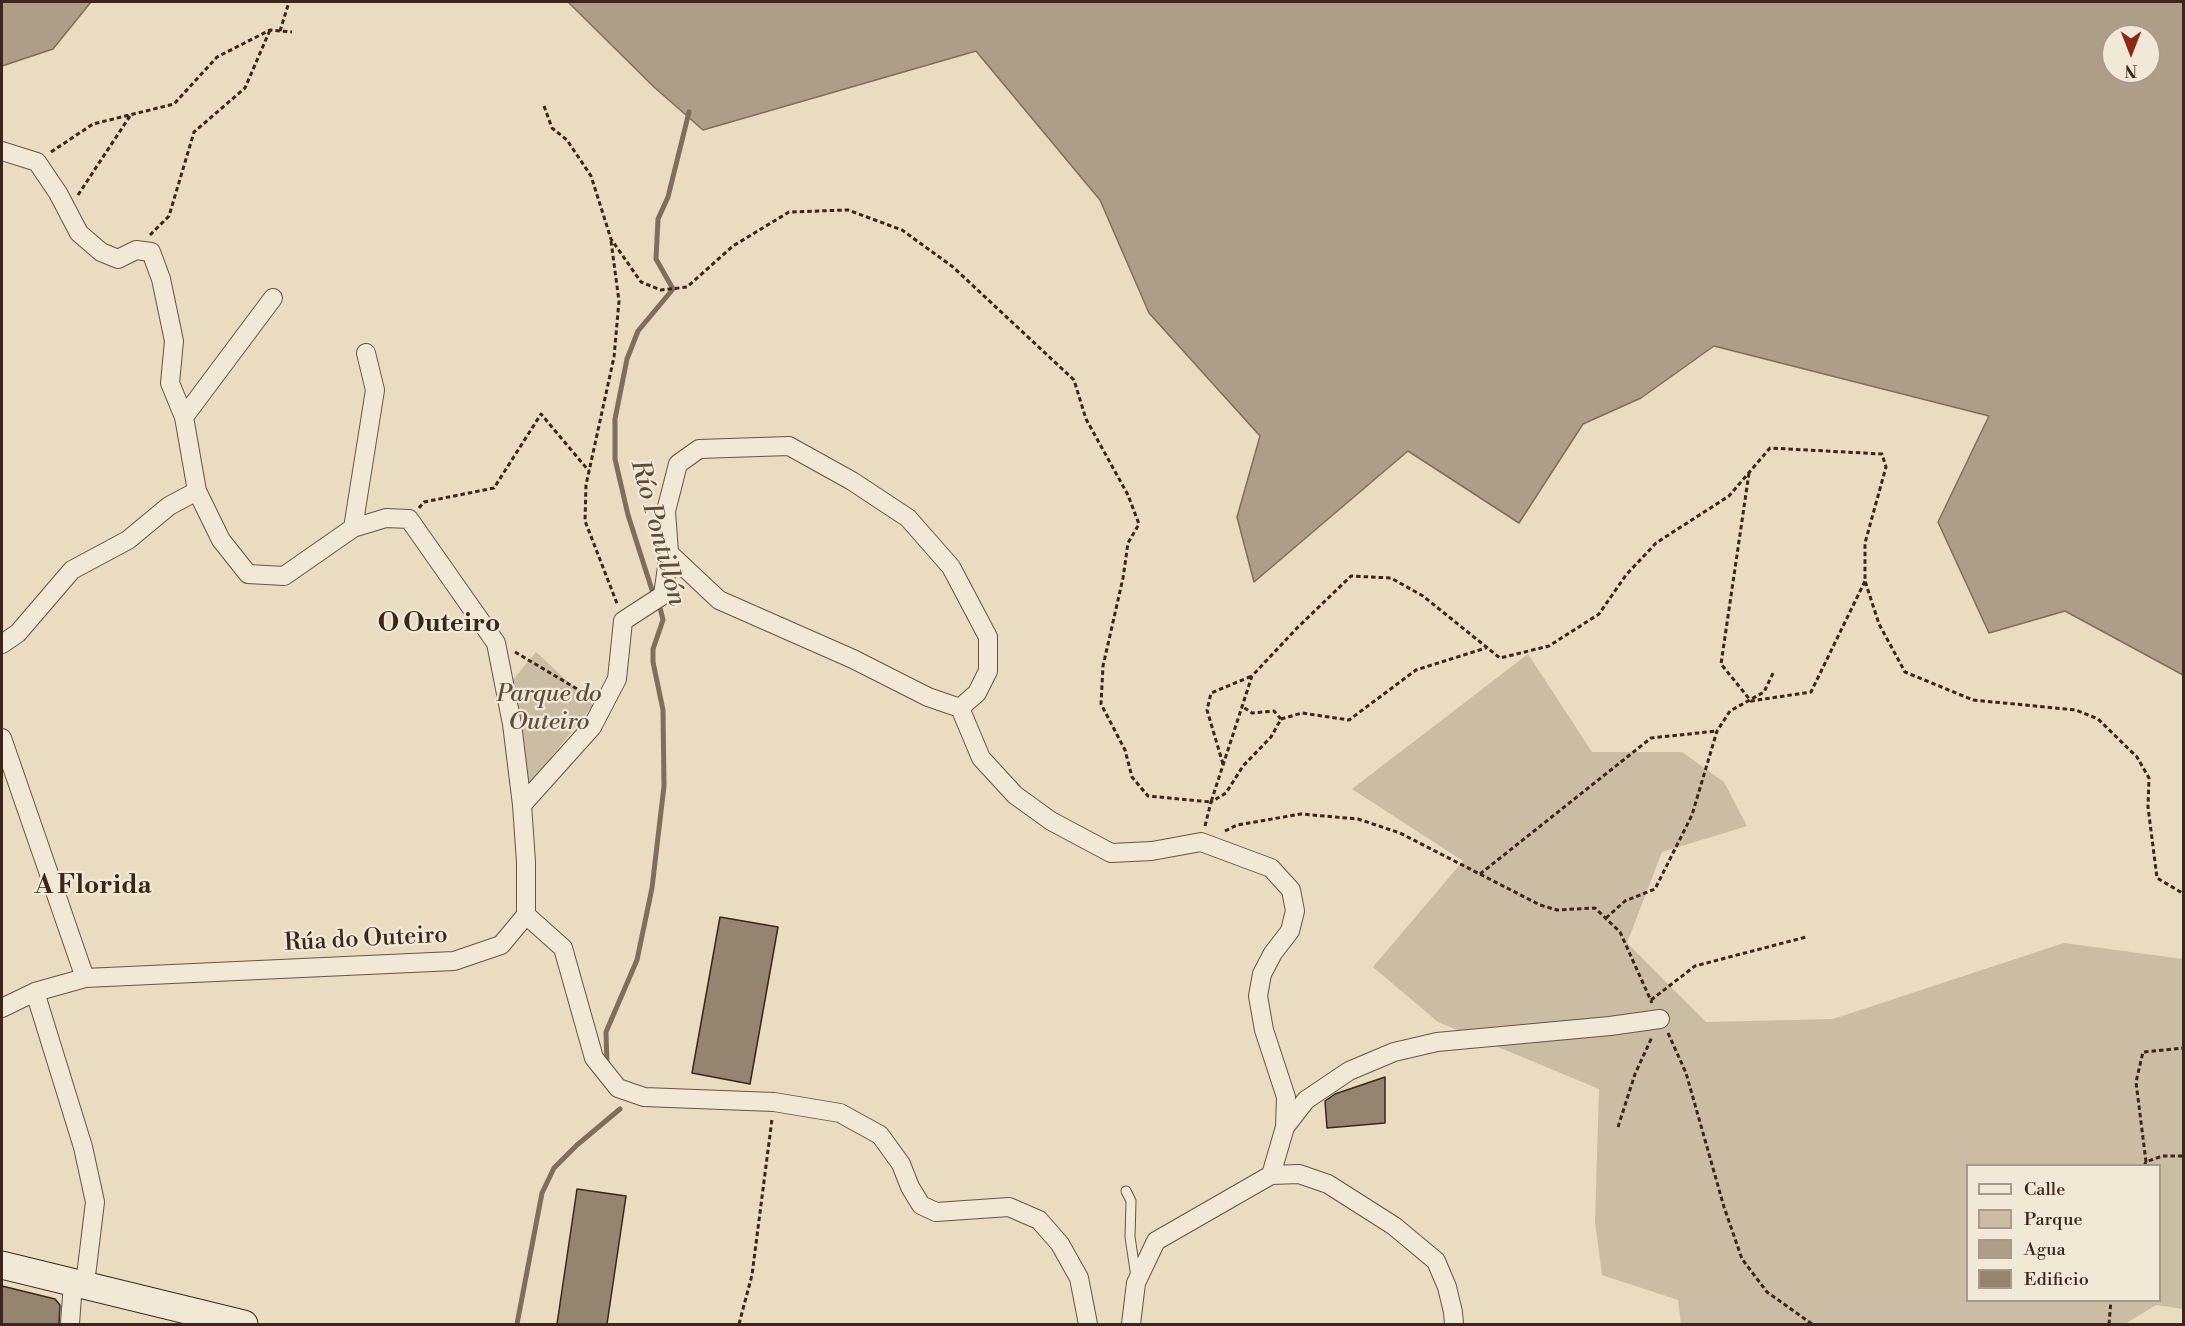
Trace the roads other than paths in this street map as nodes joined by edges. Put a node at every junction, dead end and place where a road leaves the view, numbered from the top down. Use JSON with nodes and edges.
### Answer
{"nodes":[{"id":1,"x":2,"y":152,"type":"edge"},
{"id":2,"x":273,"y":298,"type":"dead end"},
{"id":3,"x":366,"y":353,"type":"dead end"},
{"id":4,"x":184,"y":417,"type":"junction"},
{"id":5,"x":197,"y":491,"type":"junction"},
{"id":6,"x":353,"y":528,"type":"junction"},
{"id":7,"x":669,"y":553,"type":"junction"},
{"id":8,"x":2,"y":644,"type":"edge"},
{"id":9,"x":960,"y":708,"type":"junction"},
{"id":10,"x":2,"y":738,"type":"edge"},
{"id":11,"x":522,"y":805,"type":"junction"},
{"id":12,"x":526,"y":915,"type":"junction"},
{"id":13,"x":85,"y":978,"type":"junction"},
{"id":14,"x":35,"y":992,"type":"junction"},
{"id":15,"x":2,"y":1008,"type":"edge"},
{"id":16,"x":1660,"y":1019,"type":"road end"},
{"id":17,"x":1285,"y":1127,"type":"junction"},
{"id":18,"x":1270,"y":1175,"type":"junction"},
{"id":19,"x":1126,"y":1191,"type":"dead end"},
{"id":20,"x":2,"y":1264,"type":"edge"},
{"id":21,"x":79,"y":1283,"type":"junction"},
{"id":22,"x":1136,"y":1283,"type":"junction"},
{"id":23,"x":70,"y":1324,"type":"edge"},
{"id":24,"x":244,"y":1324,"type":"edge"},
{"id":25,"x":1088,"y":1324,"type":"edge"},
{"id":26,"x":1131,"y":1324,"type":"edge"},
{"id":27,"x":1454,"y":1324,"type":"edge"}],
"edges":[{"from":1,"to":4,"type":"street"},
{"from":2,"to":4,"type":"street"},
{"from":3,"to":6,"type":"street"},
{"from":4,"to":5,"type":"street"},
{"from":5,"to":6,"type":"street"},
{"from":5,"to":8,"type":"street"},
{"from":6,"to":11,"type":"street"},
{"from":7,"to":9,"type":"street"},
{"from":7,"to":9,"type":"street"},
{"from":7,"to":11,"type":"street"},
{"from":9,"to":17,"type":"street"},
{"from":10,"to":13,"type":"street"},
{"from":11,"to":12,"type":"street"},
{"from":12,"to":13,"type":"street","name":"Rúa do Outeiro"},
{"from":12,"to":25,"type":"street"},
{"from":13,"to":14,"type":"street","name":"Rúa do Outeiro"},
{"from":14,"to":15,"type":"street","name":"Rúa do Outeiro"},
{"from":14,"to":21,"type":"street"},
{"from":16,"to":17,"type":"street"},
{"from":17,"to":18,"type":"street"},
{"from":18,"to":22,"type":"street"},
{"from":18,"to":27,"type":"street"},
{"from":19,"to":22,"type":"lane"},
{"from":20,"to":21,"type":"main road"},
{"from":21,"to":23,"type":"street"},
{"from":21,"to":24,"type":"main road"},
{"from":22,"to":26,"type":"street"}]}
